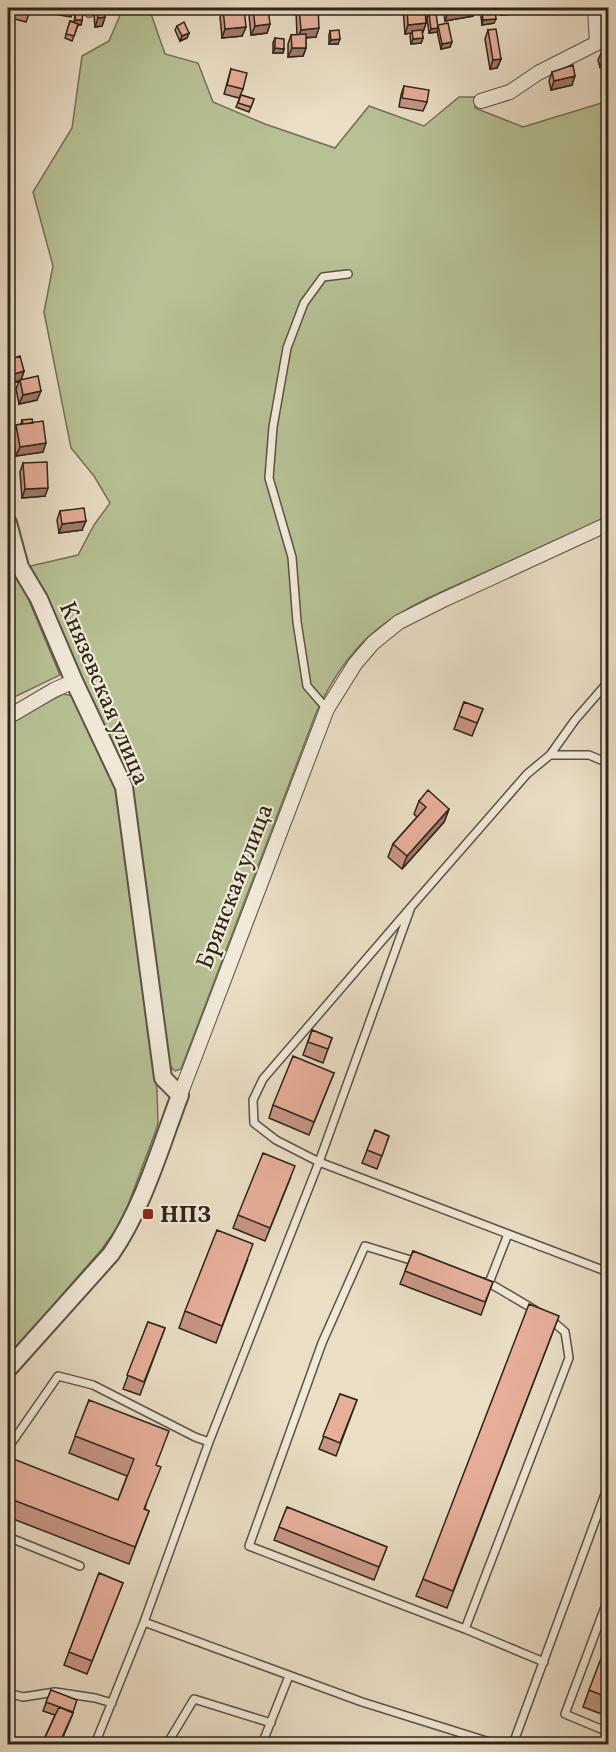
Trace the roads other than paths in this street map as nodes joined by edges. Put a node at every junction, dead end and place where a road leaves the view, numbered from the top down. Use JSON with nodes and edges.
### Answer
{"nodes":[{"id":1,"x":595,"y":8,"type":"edge"},
{"id":2,"x":481,"y":101,"type":"dead end"},
{"id":3,"x":348,"y":274,"type":"dead end"},
{"id":4,"x":8,"y":523,"type":"edge"},
{"id":5,"x":609,"y":524,"type":"edge"},
{"id":6,"x":74,"y":681,"type":"junction"},
{"id":7,"x":609,"y":682,"type":"edge"},
{"id":8,"x":327,"y":709,"type":"junction"},
{"id":9,"x":8,"y":717,"type":"edge"},
{"id":10,"x":550,"y":755,"type":"junction"},
{"id":11,"x":609,"y":763,"type":"edge"},
{"id":12,"x":411,"y":907,"type":"junction"},
{"id":13,"x":180,"y":1095,"type":"junction"},
{"id":14,"x":319,"y":1162,"type":"junction"},
{"id":15,"x":508,"y":1234,"type":"junction"},
{"id":16,"x":421,"y":1263,"type":"edge"},
{"id":17,"x":609,"y":1272,"type":"edge"},
{"id":18,"x":478,"y":1280,"type":"edge"},
{"id":19,"x":489,"y":1283,"type":"junction"},
{"id":20,"x":538,"y":1312,"type":"edge"},
{"id":21,"x":547,"y":1317,"type":"edge"},
{"id":22,"x":8,"y":1369,"type":"edge"},
{"id":23,"x":209,"y":1442,"type":"junction"},
{"id":24,"x":8,"y":1448,"type":"edge"},
{"id":25,"x":609,"y":1486,"type":"edge"},
{"id":26,"x":8,"y":1537,"type":"edge"},
{"id":27,"x":80,"y":1566,"type":"dead end"},
{"id":28,"x":609,"y":1599,"type":"edge"},
{"id":29,"x":144,"y":1622,"type":"junction"},
{"id":30,"x":465,"y":1629,"type":"junction"},
{"id":31,"x":544,"y":1662,"type":"junction"},
{"id":32,"x":289,"y":1676,"type":"junction"},
{"id":33,"x":8,"y":1693,"type":"edge"},
{"id":34,"x":112,"y":1703,"type":"junction"},
{"id":35,"x":271,"y":1724,"type":"junction"},
{"id":36,"x":609,"y":1732,"type":"edge"},
{"id":37,"x":95,"y":1744,"type":"edge"},
{"id":38,"x":167,"y":1744,"type":"edge"},
{"id":39,"x":262,"y":1744,"type":"edge"},
{"id":40,"x":496,"y":1744,"type":"edge"},
{"id":41,"x":513,"y":1744,"type":"edge"}],
"edges":[{"from":1,"to":2,"type":"street"},
{"from":3,"to":8,"type":"lane"},
{"from":4,"to":6,"type":"street","name":"Князевская улица"},
{"from":5,"to":8,"type":"street","name":"Брянская улица"},
{"from":6,"to":9,"type":"street"},
{"from":6,"to":13,"type":"street","name":"Князевская улица"},
{"from":7,"to":10,"type":"lane"},
{"from":8,"to":13,"type":"street","name":"Брянская улица"},
{"from":10,"to":11,"type":"lane"},
{"from":10,"to":12,"type":"lane"},
{"from":12,"to":14,"type":"lane"},
{"from":12,"to":14,"type":"lane"},
{"from":13,"to":22,"type":"street","name":"Брянская улица"},
{"from":14,"to":15,"type":"lane"},
{"from":14,"to":23,"type":"lane"},
{"from":15,"to":17,"type":"lane"},
{"from":15,"to":19,"type":"lane"},
{"from":16,"to":30,"type":"lane"},
{"from":18,"to":19,"type":"lane"},
{"from":19,"to":20,"type":"lane"},
{"from":21,"to":30,"type":"lane"},
{"from":23,"to":24,"type":"lane"},
{"from":23,"to":29,"type":"lane"},
{"from":25,"to":31,"type":"lane"},
{"from":26,"to":27,"type":"lane"},
{"from":28,"to":36,"type":"lane"},
{"from":29,"to":32,"type":"lane"},
{"from":29,"to":34,"type":"lane"},
{"from":30,"to":31,"type":"lane"},
{"from":31,"to":41,"type":"lane"},
{"from":32,"to":35,"type":"lane"},
{"from":32,"to":40,"type":"lane"},
{"from":33,"to":34,"type":"lane"},
{"from":34,"to":37,"type":"lane"},
{"from":35,"to":38,"type":"lane"},
{"from":35,"to":39,"type":"lane"}]}
